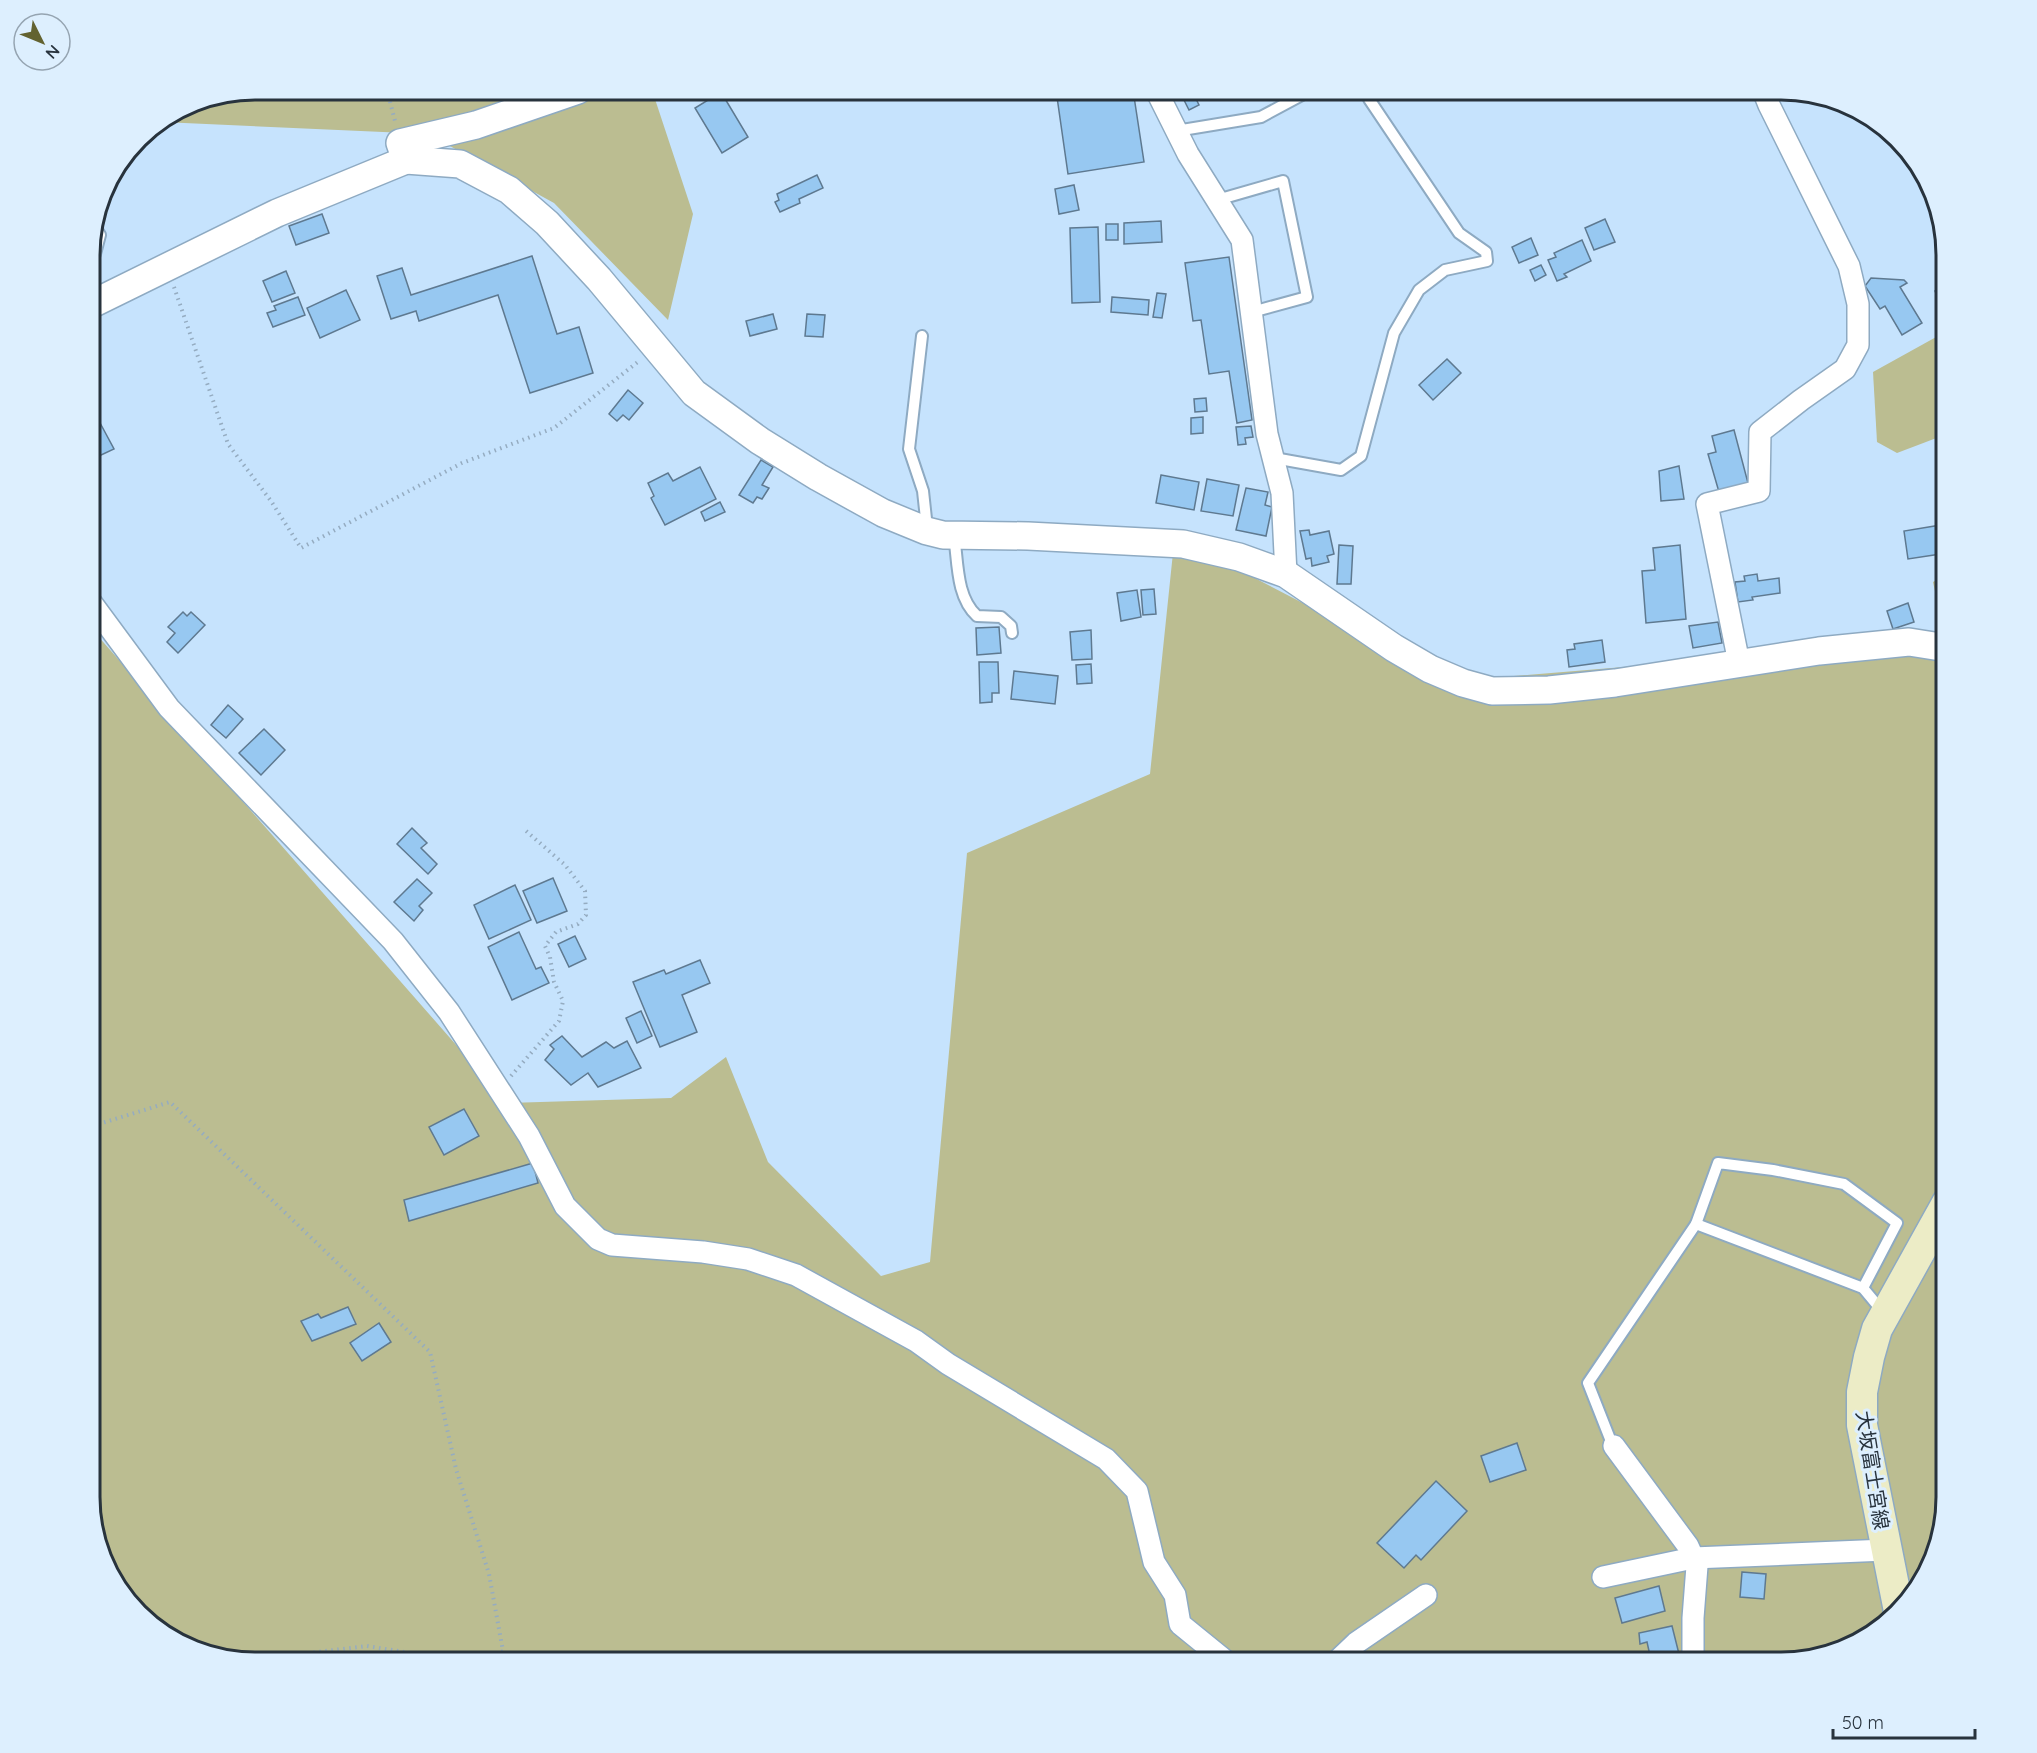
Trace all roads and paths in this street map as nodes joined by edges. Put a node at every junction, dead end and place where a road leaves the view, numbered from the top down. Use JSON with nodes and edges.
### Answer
{"nodes":[{"id":1,"x":546,"y":101,"type":"edge"},
{"id":2,"x":1161,"y":101,"type":"edge"},
{"id":3,"x":1291,"y":101,"type":"edge"},
{"id":4,"x":1370,"y":101,"type":"edge"},
{"id":5,"x":1767,"y":101,"type":"edge"},
{"id":6,"x":1176,"y":131,"type":"junction"},
{"id":7,"x":406,"y":160,"type":"junction"},
{"id":8,"x":1217,"y":200,"type":"junction"},
{"id":9,"x":167,"y":267,"type":"junction"},
{"id":10,"x":101,"y":300,"type":"edge"},
{"id":11,"x":1252,"y":312,"type":"junction"},
{"id":12,"x":922,"y":336,"type":"dead end"},
{"id":13,"x":656,"y":348,"type":"junction"},
{"id":14,"x":1274,"y":458,"type":"junction"},
{"id":15,"x":927,"y":531,"type":"junction"},
{"id":16,"x":954,"y":535,"type":"junction"},
{"id":17,"x":1286,"y":574,"type":"junction"},
{"id":18,"x":101,"y":616,"type":"edge"},
{"id":19,"x":1012,"y":633,"type":"dead end"},
{"id":20,"x":1936,"y":646,"type":"edge"},
{"id":21,"x":1739,"y":663,"type":"junction"},
{"id":22,"x":525,"y":830,"type":"dead end"},
{"id":23,"x":499,"y":1090,"type":"junction"},
{"id":24,"x":101,"y":1123,"type":"edge"},
{"id":25,"x":1936,"y":1223,"type":"edge"},
{"id":26,"x":1696,"y":1224,"type":"junction"},
{"id":27,"x":1863,"y":1288,"type":"junction"},
{"id":28,"x":1885,"y":1315,"type":"junction"},
{"id":29,"x":1614,"y":1448,"type":"joint"},
{"id":30,"x":1886,"y":1550,"type":"junction"},
{"id":31,"x":1693,"y":1558,"type":"junction"},
{"id":32,"x":1603,"y":1577,"type":"dead end"},
{"id":33,"x":1426,"y":1595,"type":"dead end"},
{"id":34,"x":1897,"y":1601,"type":"edge"},
{"id":35,"x":317,"y":1652,"type":"edge"},
{"id":36,"x":404,"y":1652,"type":"edge"},
{"id":37,"x":500,"y":1652,"type":"edge"},
{"id":38,"x":1214,"y":1652,"type":"edge"},
{"id":39,"x":1347,"y":1652,"type":"edge"},
{"id":40,"x":1693,"y":1652,"type":"edge"}],
"edges":[{"from":1,"to":7,"type":"street"},
{"from":2,"to":6,"type":"street"},
{"from":3,"to":6,"type":"lane"},
{"from":4,"to":14,"type":"lane"},
{"from":5,"to":21,"type":"street"},
{"from":6,"to":8,"type":"street"},
{"from":7,"to":9,"type":"street"},
{"from":7,"to":13,"type":"street"},
{"from":8,"to":11,"type":"street"},
{"from":8,"to":11,"type":"lane"},
{"from":9,"to":10,"type":"street"},
{"from":9,"to":13,"type":"path"},
{"from":11,"to":14,"type":"street"},
{"from":12,"to":15,"type":"lane"},
{"from":13,"to":15,"type":"street"},
{"from":14,"to":17,"type":"street"},
{"from":15,"to":16,"type":"street"},
{"from":16,"to":17,"type":"street"},
{"from":16,"to":19,"type":"lane"},
{"from":17,"to":21,"type":"street"},
{"from":18,"to":23,"type":"street"},
{"from":20,"to":21,"type":"street"},
{"from":22,"to":23,"type":"path"},
{"from":23,"to":38,"type":"street"},
{"from":24,"to":37,"type":"path"},
{"from":25,"to":28,"type":"main road","name":"大坂富士宮線"},
{"from":26,"to":27,"type":"lane"},
{"from":26,"to":27,"type":"lane"},
{"from":26,"to":29,"type":"lane"},
{"from":27,"to":28,"type":"lane"},
{"from":28,"to":30,"type":"main road","name":"大坂富士宮線"},
{"from":29,"to":31,"type":"street"},
{"from":30,"to":31,"type":"street"},
{"from":30,"to":34,"type":"main road","name":"大坂富士宮線"},
{"from":31,"to":32,"type":"street"},
{"from":31,"to":40,"type":"street"},
{"from":33,"to":39,"type":"street"},
{"from":35,"to":36,"type":"path"}]}
